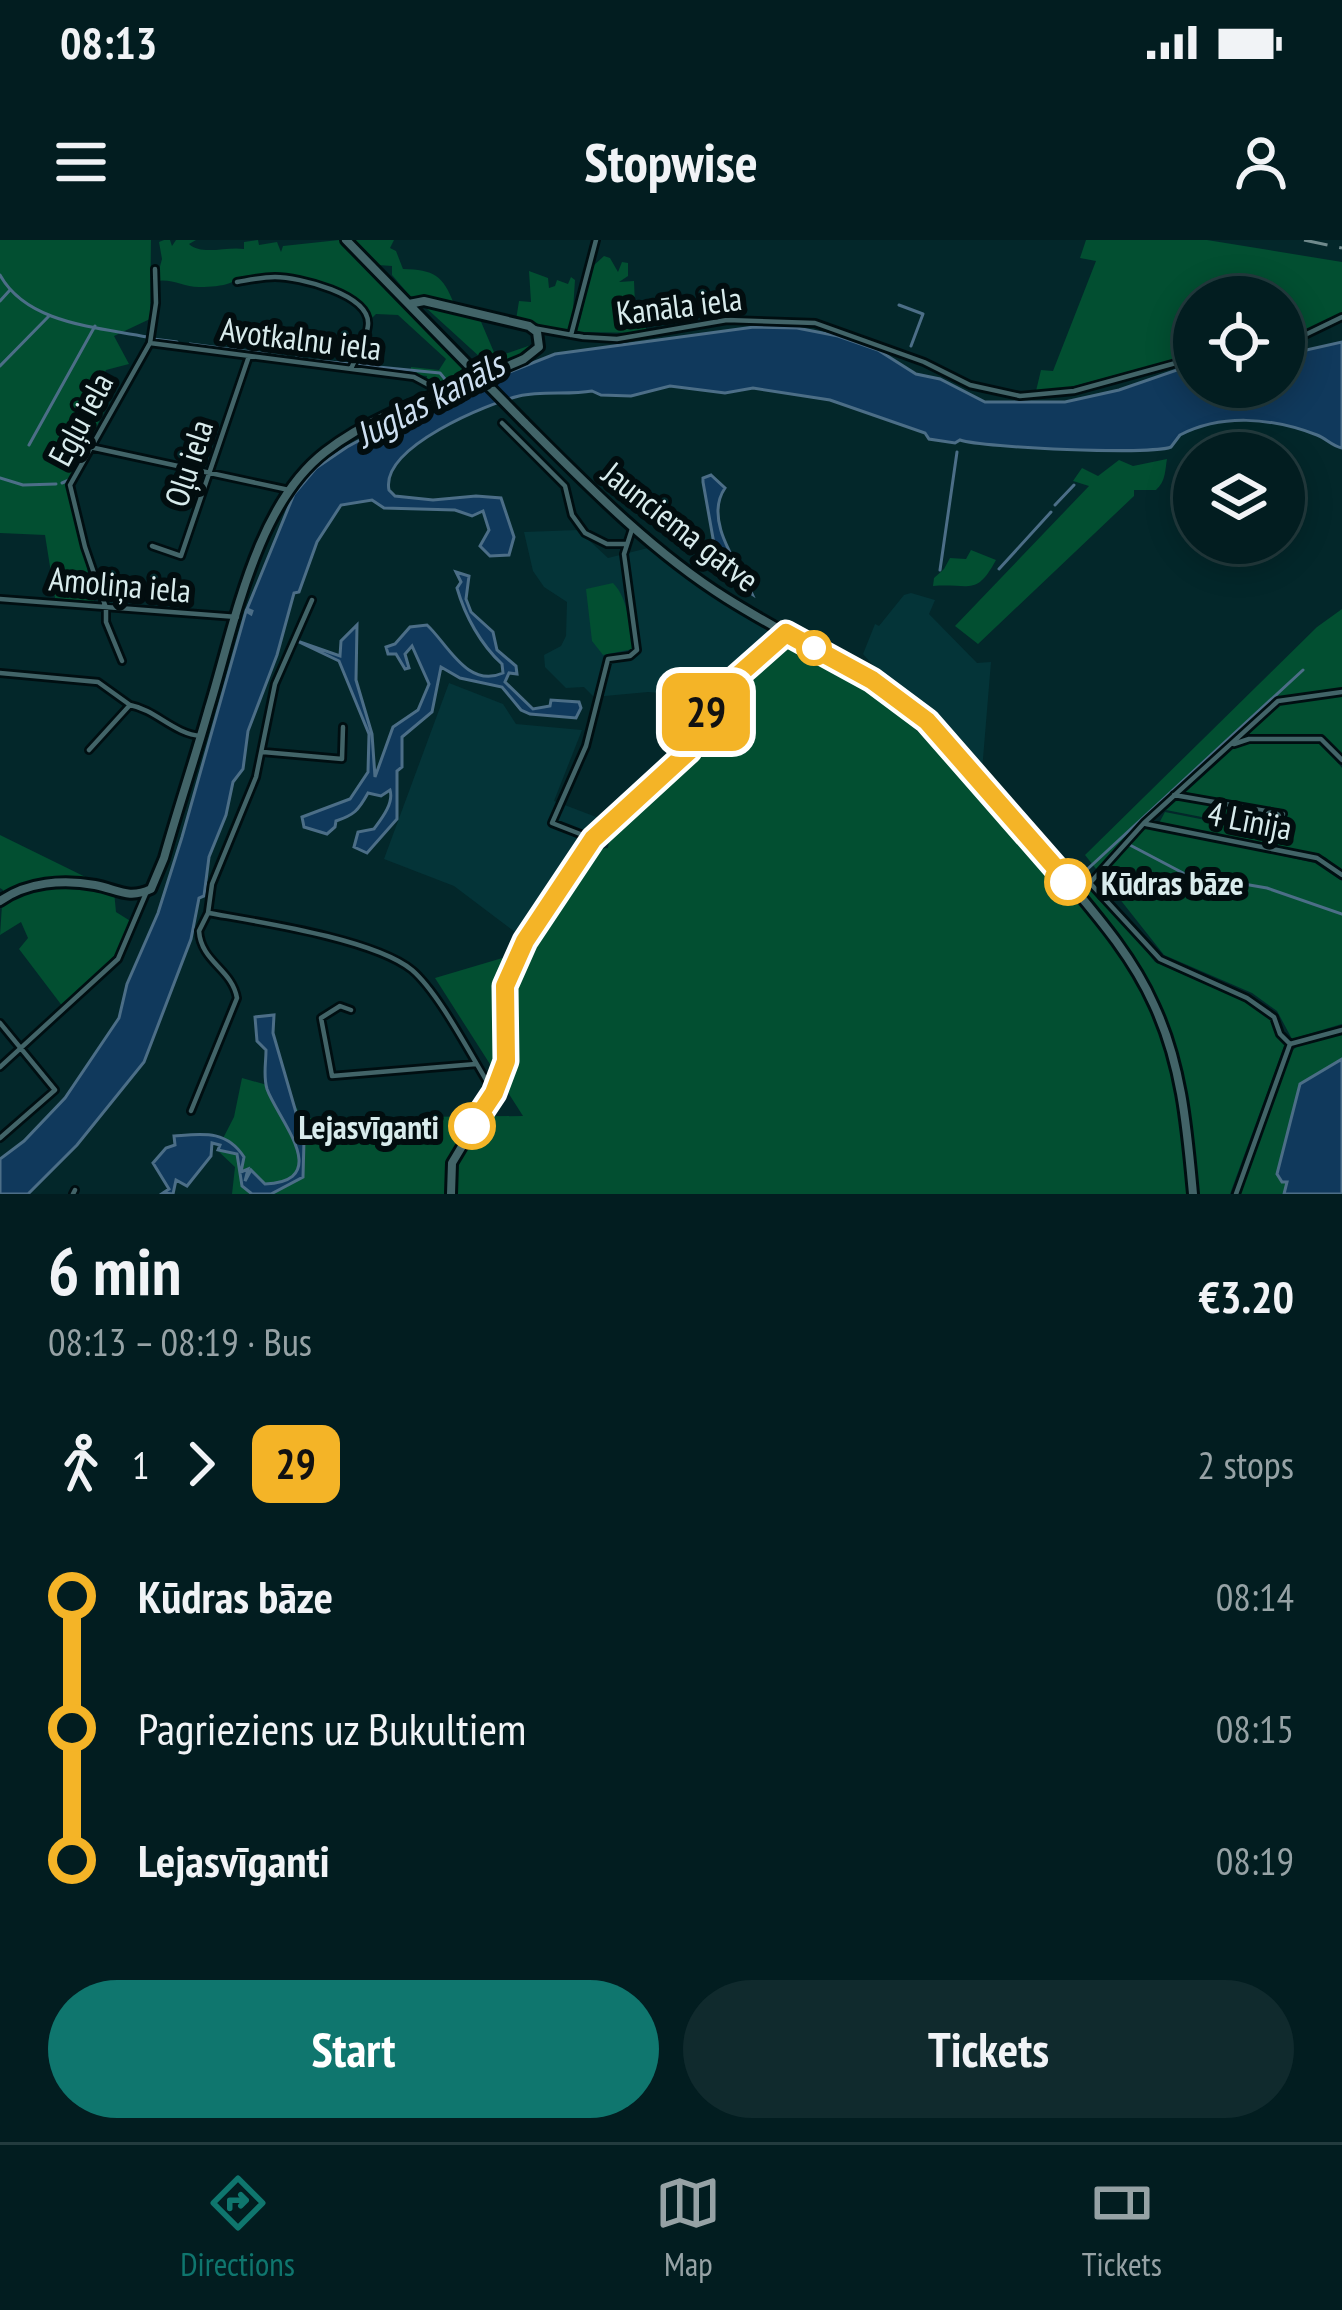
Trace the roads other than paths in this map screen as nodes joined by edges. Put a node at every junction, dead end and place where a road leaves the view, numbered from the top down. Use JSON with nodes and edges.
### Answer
{"nodes":[{"id":1,"x":346,"y":240,"type":"edge"},
{"id":2,"x":596,"y":240,"type":"edge"},
{"id":3,"x":155,"y":269,"type":"dead end"},
{"id":4,"x":237,"y":282,"type":"dead end"},
{"id":5,"x":409,"y":304,"type":"junction"},
{"id":6,"x":1342,"y":317,"type":"edge"},
{"id":7,"x":533,"y":328,"type":"junction"},
{"id":8,"x":571,"y":334,"type":"junction"},
{"id":9,"x":1305,"y":335,"type":"edge"},
{"id":10,"x":150,"y":343,"type":"junction"},
{"id":11,"x":249,"y":356,"type":"junction"},
{"id":12,"x":1173,"y":364,"type":"edge"},
{"id":13,"x":351,"y":369,"type":"junction"},
{"id":14,"x":442,"y":392,"type":"junction"},
{"id":15,"x":502,"y":423,"type":"dead end"},
{"id":16,"x":89,"y":446,"type":"junction"},
{"id":17,"x":209,"y":472,"type":"junction"},
{"id":18,"x":290,"y":490,"type":"junction"},
{"id":19,"x":633,"y":526,"type":"junction"},
{"id":20,"x":625,"y":544,"type":"junction"},
{"id":21,"x":152,"y":546,"type":"dead end"},
{"id":22,"x":0,"y":599,"type":"edge"},
{"id":23,"x":312,"y":600,"type":"dead end"},
{"id":24,"x":106,"y":608,"type":"junction"},
{"id":25,"x":237,"y":617,"type":"junction"},
{"id":26,"x":786,"y":633,"type":"junction"},
{"id":27,"x":122,"y":661,"type":"dead end"},
{"id":28,"x":0,"y":673,"type":"edge"},
{"id":29,"x":1342,"y":692,"type":"edge"},
{"id":30,"x":130,"y":705,"type":"junction"},
{"id":31,"x":343,"y":727,"type":"dead end"},
{"id":32,"x":201,"y":736,"type":"junction"},
{"id":33,"x":1229,"y":746,"type":"junction"},
{"id":34,"x":89,"y":750,"type":"dead end"},
{"id":35,"x":262,"y":752,"type":"junction"},
{"id":36,"x":1342,"y":760,"type":"edge"},
{"id":37,"x":1174,"y":795,"type":"junction"},
{"id":38,"x":1283,"y":814,"type":"dead end"},
{"id":39,"x":1144,"y":824,"type":"junction"},
{"id":40,"x":593,"y":839,"type":"junction"},
{"id":41,"x":1342,"y":875,"type":"edge"},
{"id":42,"x":1068,"y":882,"type":"junction"},
{"id":43,"x":1090,"y":883,"type":"junction"},
{"id":44,"x":148,"y":891,"type":"junction"},
{"id":45,"x":0,"y":901,"type":"edge"},
{"id":46,"x":208,"y":913,"type":"junction"},
{"id":47,"x":351,"y":1010,"type":"dead end"},
{"id":48,"x":0,"y":1023,"type":"edge"},
{"id":49,"x":1342,"y":1030,"type":"edge"},
{"id":50,"x":1290,"y":1044,"type":"junction"},
{"id":51,"x":22,"y":1048,"type":"junction"},
{"id":52,"x":476,"y":1064,"type":"junction"},
{"id":53,"x":0,"y":1066,"type":"edge"},
{"id":54,"x":497,"y":1088,"type":"junction"},
{"id":55,"x":191,"y":1111,"type":"dead end"},
{"id":56,"x":0,"y":1138,"type":"edge"},
{"id":57,"x":451,"y":1194,"type":"edge"},
{"id":58,"x":1192,"y":1194,"type":"edge"},
{"id":59,"x":1236,"y":1194,"type":"edge"}],
"edges":[{"from":1,"to":5,"type":"street","name":"Jaunciema gatve"},
{"from":2,"to":8,"type":"street"},
{"from":3,"to":10,"type":"street","name":"Egļu iela"},
{"from":4,"to":13,"type":"street"},
{"from":5,"to":7,"type":"street"},
{"from":5,"to":19,"type":"street","name":"Jaunciema gatve","bridge":true},
{"from":6,"to":9,"type":"street"},
{"from":7,"to":8,"type":"street","name":"Kanāla iela"},
{"from":7,"to":14,"type":"street"},
{"from":8,"to":12,"type":"street","name":"Kanāla iela"},
{"from":10,"to":11,"type":"street","name":"Avotkalnu iela"},
{"from":10,"to":16,"type":"street","name":"Egļu iela"},
{"from":11,"to":13,"type":"street","name":"Avotkalnu iela"},
{"from":11,"to":17,"type":"street","name":"Oļu iela"},
{"from":13,"to":14,"type":"street","name":"Avotkalnu iela"},
{"from":14,"to":18,"type":"street"},
{"from":15,"to":20,"type":"street"},
{"from":16,"to":17,"type":"street"},
{"from":16,"to":24,"type":"street","name":"Egļu iela"},
{"from":17,"to":18,"type":"street"},
{"from":17,"to":21,"type":"street","name":"Oļu iela"},
{"from":18,"to":25,"type":"street"},
{"from":19,"to":20,"type":"street"},
{"from":19,"to":26,"type":"street","name":"Jaunciema gatve"},
{"from":20,"to":40,"type":"street"},
{"from":22,"to":24,"type":"street","name":"Amoliņa iela"},
{"from":23,"to":35,"type":"street"},
{"from":24,"to":25,"type":"street","name":"Amoliņa iela"},
{"from":24,"to":27,"type":"street","name":"Egļu iela"},
{"from":25,"to":32,"type":"street"},
{"from":26,"to":40,"type":"street"},
{"from":26,"to":42,"type":"street","name":"Jaunciema gatve"},
{"from":28,"to":30,"type":"street"},
{"from":29,"to":33,"type":"street"},
{"from":30,"to":32,"type":"street"},
{"from":30,"to":34,"type":"street"},
{"from":31,"to":35,"type":"street"},
{"from":32,"to":44,"type":"street"},
{"from":33,"to":36,"type":"street"},
{"from":33,"to":37,"type":"street"},
{"from":35,"to":46,"type":"street"},
{"from":37,"to":38,"type":"street"},
{"from":37,"to":39,"type":"street"},
{"from":39,"to":41,"type":"street","name":"4 Līnija"},
{"from":39,"to":43,"type":"street"},
{"from":40,"to":54,"type":"street"},
{"from":42,"to":43,"type":"street"},
{"from":42,"to":58,"type":"street","name":"Jaunciema gatve"},
{"from":43,"to":50,"type":"street"},
{"from":44,"to":45,"type":"street"},
{"from":44,"to":51,"type":"street"},
{"from":46,"to":52,"type":"street"},
{"from":46,"to":55,"type":"street"},
{"from":47,"to":52,"type":"street"},
{"from":48,"to":51,"type":"street"},
{"from":49,"to":50,"type":"street"},
{"from":50,"to":59,"type":"street"},
{"from":51,"to":53,"type":"street"},
{"from":51,"to":56,"type":"street"},
{"from":52,"to":54,"type":"street"},
{"from":54,"to":57,"type":"street"}]}
